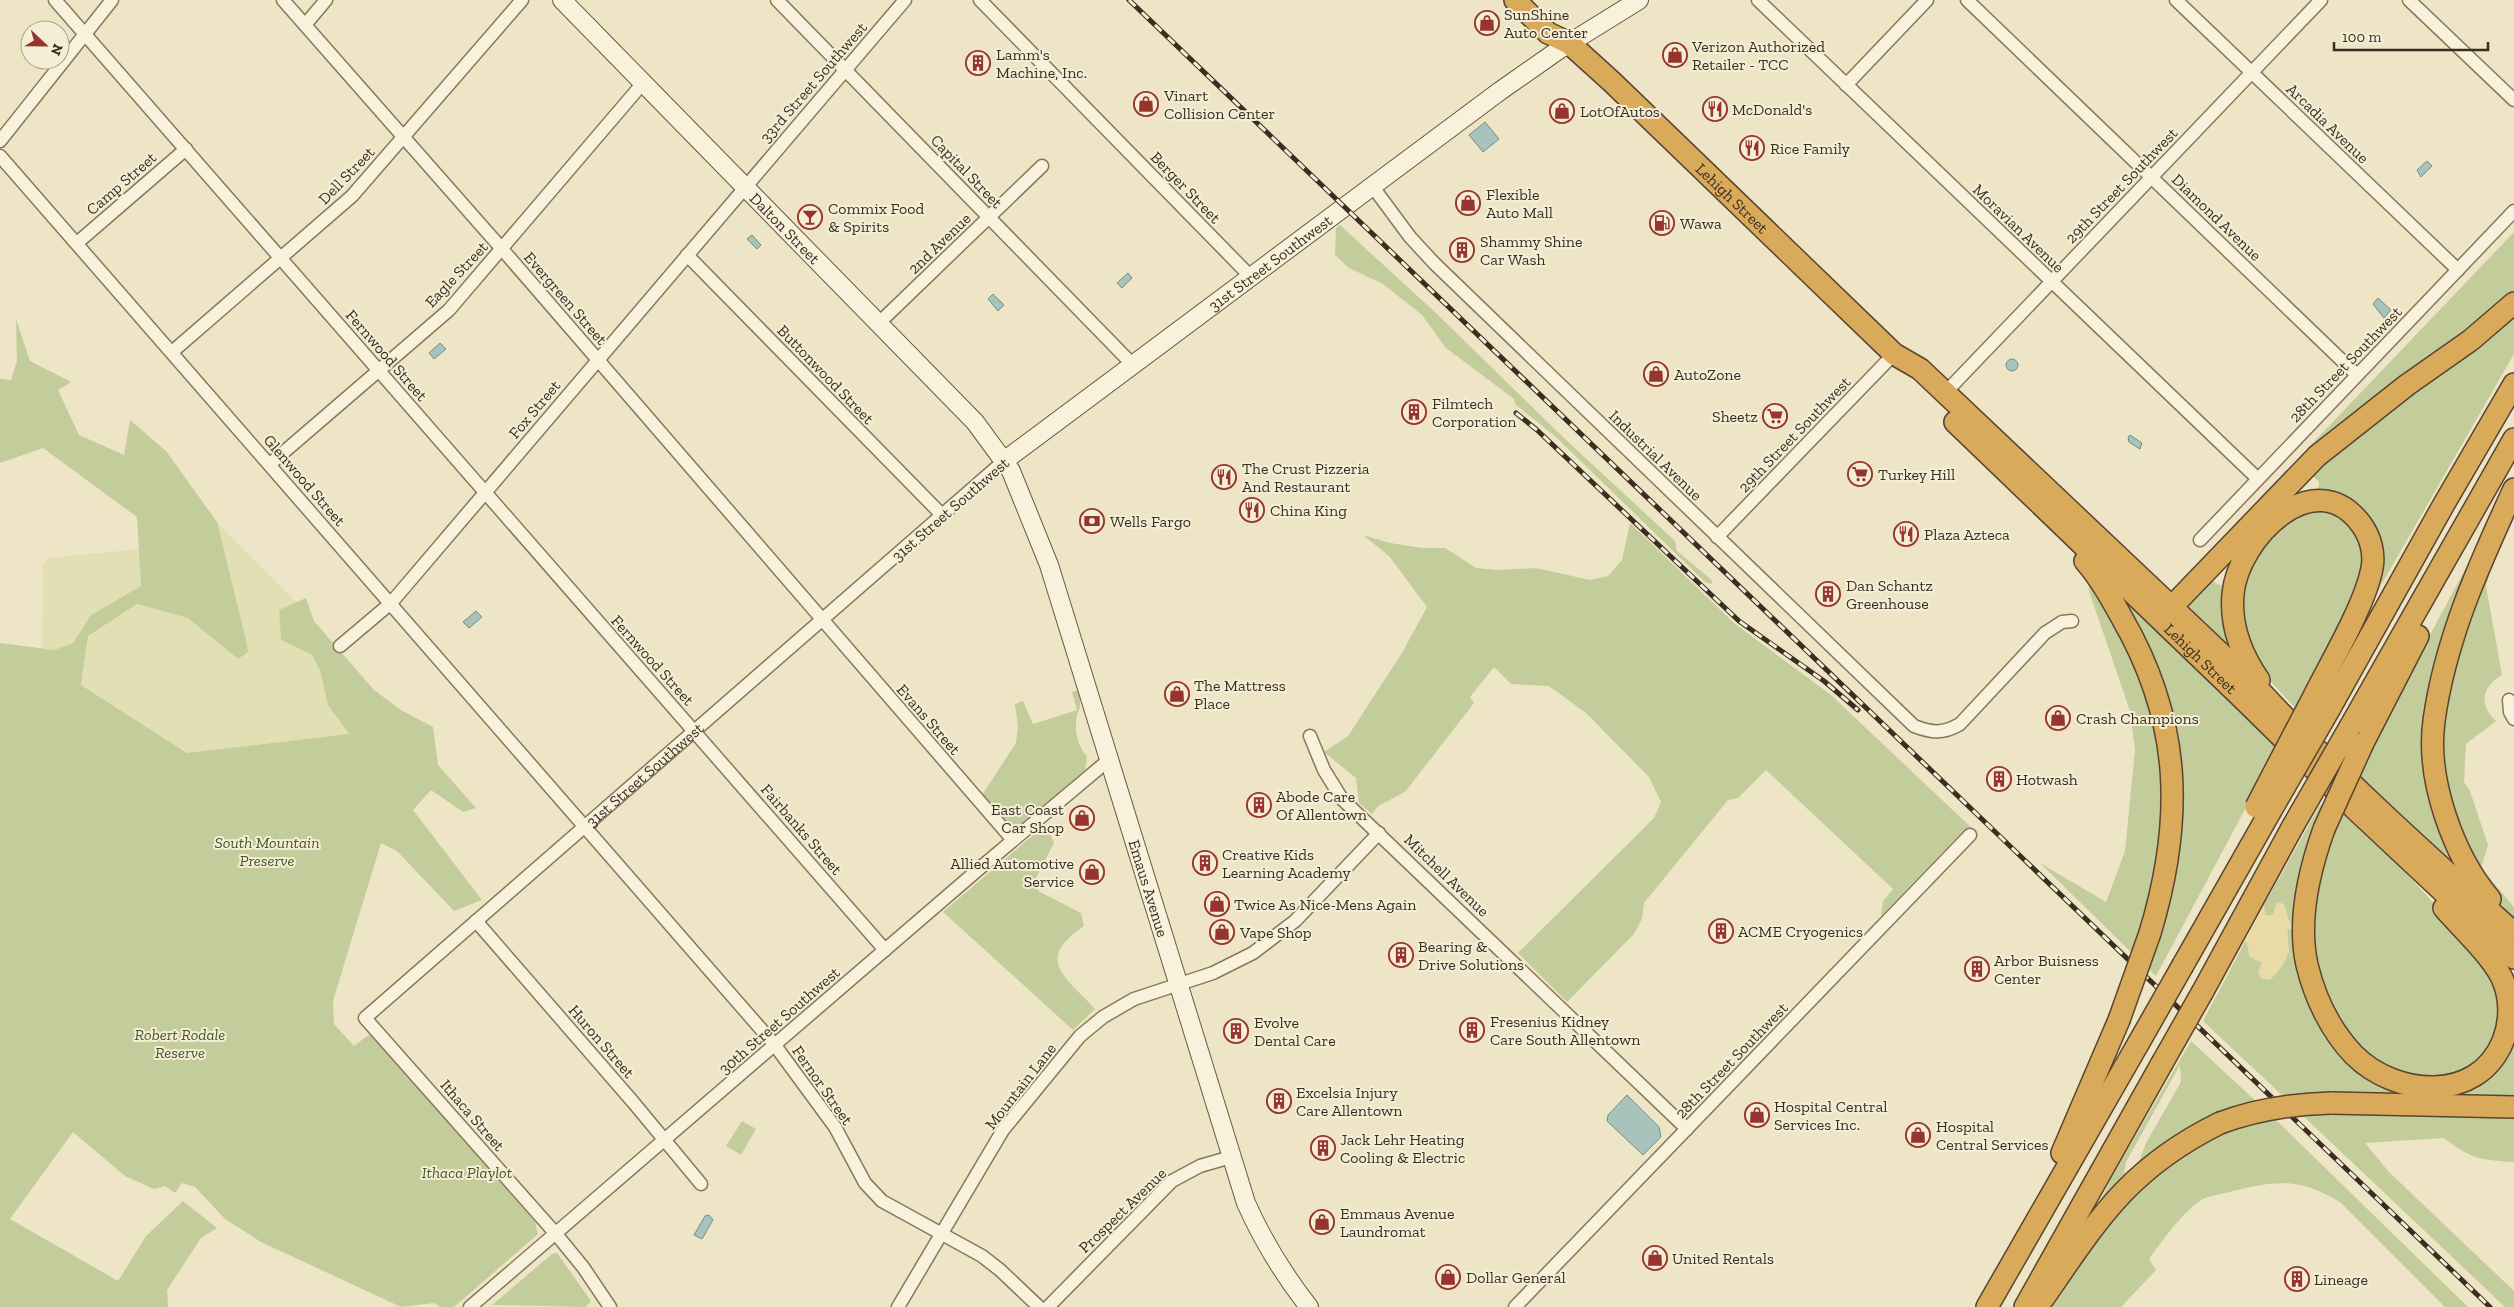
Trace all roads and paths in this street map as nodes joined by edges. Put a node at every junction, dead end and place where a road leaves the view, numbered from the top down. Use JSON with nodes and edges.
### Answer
{"nodes":[{"id":1,"x":55,"y":0,"type":"edge"},
{"id":2,"x":112,"y":0,"type":"edge"},
{"id":3,"x":283,"y":0,"type":"edge"},
{"id":4,"x":326,"y":0,"type":"edge"},
{"id":5,"x":522,"y":0,"type":"edge"},
{"id":6,"x":562,"y":0,"type":"edge"},
{"id":7,"x":777,"y":0,"type":"edge"},
{"id":8,"x":904,"y":0,"type":"edge"},
{"id":9,"x":980,"y":0,"type":"edge"},
{"id":10,"x":1515,"y":0,"type":"edge"},
{"id":11,"x":1535,"y":0,"type":"edge"},
{"id":12,"x":1639,"y":0,"type":"edge"},
{"id":13,"x":1758,"y":0,"type":"edge"},
{"id":14,"x":1926,"y":0,"type":"edge"},
{"id":15,"x":1967,"y":0,"type":"edge"},
{"id":16,"x":2176,"y":0,"type":"edge"},
{"id":17,"x":2321,"y":0,"type":"edge"},
{"id":18,"x":2410,"y":0,"type":"edge"},
{"id":19,"x":305,"y":25,"type":"junction"},
{"id":20,"x":85,"y":35,"type":"junction"},
{"id":21,"x":1569,"y":43,"type":"junction"},
{"id":22,"x":844,"y":70,"type":"junction"},
{"id":23,"x":2252,"y":73,"type":"junction"},
{"id":24,"x":643,"y":83,"type":"junction"},
{"id":25,"x":1846,"y":85,"type":"junction"},
{"id":26,"x":2514,"y":100,"type":"edge"},
{"id":27,"x":404,"y":138,"type":"junction"},
{"id":28,"x":0,"y":140,"type":"edge"},
{"id":29,"x":186,"y":149,"type":"junction"},
{"id":30,"x":0,"y":156,"type":"edge"},
{"id":31,"x":1042,"y":166,"type":"dead end"},
{"id":32,"x":2152,"y":177,"type":"junction"},
{"id":33,"x":745,"y":186,"type":"junction"},
{"id":34,"x":1373,"y":187,"type":"junction"},
{"id":35,"x":2514,"y":211,"type":"edge"},
{"id":36,"x":990,"y":217,"type":"junction"},
{"id":37,"x":76,"y":243,"type":"junction"},
{"id":38,"x":502,"y":249,"type":"junction"},
{"id":39,"x":687,"y":255,"type":"junction"},
{"id":40,"x":281,"y":258,"type":"junction"},
{"id":41,"x":2458,"y":270,"type":"junction"},
{"id":42,"x":1251,"y":277,"type":"junction"},
{"id":43,"x":2052,"y":282,"type":"junction"},
{"id":44,"x":2514,"y":303,"type":"edge"},
{"id":45,"x":880,"y":323,"type":"junction"},
{"id":46,"x":172,"y":352,"type":"junction"},
{"id":47,"x":1894,"y":354,"type":"junction"},
{"id":48,"x":598,"y":360,"type":"junction"},
{"id":49,"x":1132,"y":365,"type":"junction"},
{"id":50,"x":378,"y":370,"type":"junction"},
{"id":51,"x":2357,"y":375,"type":"junction"},
{"id":52,"x":2514,"y":384,"type":"edge"},
{"id":53,"x":1945,"y":393,"type":"junction"},
{"id":54,"x":2514,"y":440,"type":"edge"},
{"id":55,"x":2514,"y":452,"type":"edge"},
{"id":56,"x":1004,"y":461,"type":"junction"},
{"id":57,"x":270,"y":464,"type":"junction"},
{"id":58,"x":2258,"y":479,"type":"junction"},
{"id":59,"x":2514,"y":488,"type":"edge"},
{"id":60,"x":485,"y":492,"type":"junction"},
{"id":61,"x":2032,"y":497,"type":"junction"},
{"id":62,"x":942,"y":515,"type":"junction"},
{"id":63,"x":1718,"y":538,"type":"junction"},
{"id":64,"x":2200,"y":540,"type":"dead end"},
{"id":65,"x":391,"y":603,"type":"junction"},
{"id":66,"x":2166,"y":613,"type":"junction"},
{"id":67,"x":821,"y":620,"type":"junction"},
{"id":68,"x":2072,"y":621,"type":"dead end"},
{"id":69,"x":340,"y":646,"type":"dead end"},
{"id":70,"x":2509,"y":700,"type":"dead end"},
{"id":71,"x":2322,"y":702,"type":"junction"},
{"id":72,"x":2514,"y":719,"type":"edge"},
{"id":73,"x":2289,"y":723,"type":"junction"},
{"id":74,"x":694,"y":731,"type":"junction"},
{"id":75,"x":2356,"y":735,"type":"junction"},
{"id":76,"x":1310,"y":736,"type":"dead end"},
{"id":77,"x":1110,"y":760,"type":"junction"},
{"id":78,"x":2354,"y":808,"type":"junction"},
{"id":79,"x":586,"y":825,"type":"junction"},
{"id":80,"x":1379,"y":833,"type":"junction"},
{"id":81,"x":1970,"y":835,"type":"dead end"},
{"id":82,"x":1013,"y":840,"type":"junction"},
{"id":83,"x":476,"y":921,"type":"junction"},
{"id":84,"x":2514,"y":928,"type":"edge"},
{"id":85,"x":2514,"y":933,"type":"edge"},
{"id":86,"x":885,"y":950,"type":"junction"},
{"id":87,"x":2514,"y":958,"type":"edge"},
{"id":88,"x":1179,"y":984,"type":"junction"},
{"id":89,"x":365,"y":1018,"type":"joint"},
{"id":90,"x":774,"y":1044,"type":"junction"},
{"id":91,"x":2514,"y":1107,"type":"edge"},
{"id":92,"x":1687,"y":1129,"type":"junction"},
{"id":93,"x":665,"y":1139,"type":"junction"},
{"id":94,"x":1231,"y":1157,"type":"junction"},
{"id":95,"x":701,"y":1184,"type":"dead end"},
{"id":96,"x":943,"y":1233,"type":"junction"},
{"id":97,"x":556,"y":1234,"type":"junction"},
{"id":98,"x":2022,"y":1244,"type":"junction"},
{"id":99,"x":470,"y":1307,"type":"edge"},
{"id":100,"x":610,"y":1307,"type":"edge"},
{"id":101,"x":898,"y":1307,"type":"edge"},
{"id":102,"x":1039,"y":1307,"type":"edge"},
{"id":103,"x":1048,"y":1307,"type":"edge"},
{"id":104,"x":1310,"y":1307,"type":"edge"},
{"id":105,"x":1515,"y":1307,"type":"edge"},
{"id":106,"x":1987,"y":1307,"type":"edge"},
{"id":107,"x":2025,"y":1307,"type":"edge"},
{"id":108,"x":2037,"y":1307,"type":"edge"}],
"edges":[{"from":1,"to":20,"type":"street","name":"Fernwood Street"},
{"from":2,"to":20,"type":"street"},
{"from":3,"to":19,"type":"street","name":"Evergreen Street"},
{"from":4,"to":19,"type":"street"},
{"from":5,"to":27,"type":"street","name":"Dell Street"},
{"from":6,"to":24,"type":"main road","name":"Dalton Street"},
{"from":7,"to":22,"type":"street","name":"Capital Street"},
{"from":8,"to":22,"type":"street","name":"33rd Street Southwest"},
{"from":9,"to":42,"type":"street","name":"Berger Street"},
{"from":10,"to":21,"type":"highway","name":"Lehigh Street"},
{"from":11,"to":21,"type":"highway","name":"Lehigh Street"},
{"from":12,"to":21,"type":"main road","name":"31st Street Southwest"},
{"from":13,"to":25,"type":"street","name":"Moravian Avenue"},
{"from":14,"to":25,"type":"street"},
{"from":15,"to":32,"type":"street","name":"Diamond Avenue"},
{"from":16,"to":23,"type":"street","name":"Arcadia Avenue"},
{"from":17,"to":23,"type":"street","name":"29th Street Southwest"},
{"from":18,"to":26,"type":"street"},
{"from":19,"to":27,"type":"street","name":"Evergreen Street"},
{"from":20,"to":28,"type":"street"},
{"from":20,"to":29,"type":"street","name":"Fernwood Street"},
{"from":21,"to":34,"type":"main road","name":"31st Street Southwest"},
{"from":21,"to":47,"type":"highway","name":"Lehigh Street"},
{"from":22,"to":33,"type":"street","name":"33rd Street Southwest"},
{"from":22,"to":36,"type":"street","name":"Capital Street"},
{"from":23,"to":32,"type":"street","name":"29th Street Southwest"},
{"from":23,"to":41,"type":"street","name":"Arcadia Avenue"},
{"from":24,"to":33,"type":"main road","name":"Dalton Street"},
{"from":24,"to":38,"type":"street","name":"Eagle Street"},
{"from":25,"to":43,"type":"street","name":"Moravian Avenue"},
{"from":27,"to":38,"type":"street","name":"Evergreen Street"},
{"from":27,"to":40,"type":"street","name":"Dell Street"},
{"from":29,"to":37,"type":"street","name":"Camp Street"},
{"from":29,"to":40,"type":"street","name":"Fernwood Street"},
{"from":30,"to":37,"type":"street","name":"Glenwood Street"},
{"from":31,"to":36,"type":"street","name":"2nd Avenue"},
{"from":32,"to":43,"type":"street","name":"29th Street Southwest"},
{"from":32,"to":51,"type":"street","name":"Diamond Avenue"},
{"from":33,"to":39,"type":"street","name":"Fox Street"},
{"from":33,"to":45,"type":"main road","name":"Dalton Street"},
{"from":34,"to":42,"type":"main road","name":"31st Street Southwest"},
{"from":34,"to":63,"type":"street","name":"Industrial Avenue"},
{"from":35,"to":41,"type":"street","name":"28th Street Southwest"},
{"from":36,"to":45,"type":"street","name":"2nd Avenue"},
{"from":36,"to":49,"type":"street","name":"Capital Street"},
{"from":37,"to":46,"type":"street","name":"Glenwood Street"},
{"from":38,"to":48,"type":"street","name":"Evergreen Street"},
{"from":38,"to":50,"type":"street","name":"Eagle Street"},
{"from":39,"to":48,"type":"street","name":"Fox Street"},
{"from":39,"to":62,"type":"street","name":"Buttonwood Street"},
{"from":40,"to":46,"type":"street","name":"Dell Street"},
{"from":40,"to":50,"type":"street","name":"Fernwood Street"},
{"from":41,"to":51,"type":"street","name":"28th Street Southwest"},
{"from":42,"to":49,"type":"main road","name":"31st Street Southwest"},
{"from":43,"to":53,"type":"street","name":"29th Street Southwest"},
{"from":43,"to":58,"type":"street","name":"Moravian Avenue"},
{"from":44,"to":66,"type":"highway"},
{"from":45,"to":56,"type":"main road","name":"Dalton Street"},
{"from":46,"to":57,"type":"street","name":"Glenwood Street"},
{"from":47,"to":53,"type":"highway","name":"Lehigh Street"},
{"from":47,"to":61,"type":"highway","name":"Lehigh Street"},
{"from":47,"to":63,"type":"street","name":"29th Street Southwest"},
{"from":48,"to":60,"type":"street","name":"Fox Street"},
{"from":48,"to":67,"type":"street","name":"Evergreen Street"},
{"from":49,"to":56,"type":"main road","name":"31st Street Southwest"},
{"from":50,"to":57,"type":"street","name":"Eagle Street"},
{"from":50,"to":60,"type":"street","name":"Fernwood Street"},
{"from":51,"to":58,"type":"street","name":"28th Street Southwest"},
{"from":52,"to":71,"type":"highway"},
{"from":53,"to":66,"type":"highway","name":"Lehigh Street"},
{"from":54,"to":75,"type":"highway"},
{"from":55,"to":75,"type":"highway"},
{"from":56,"to":62,"type":"street","name":"31st Street Southwest"},
{"from":56,"to":77,"type":"main road","name":"Emaus Avenue"},
{"from":57,"to":65,"type":"street","name":"Glenwood Street"},
{"from":58,"to":64,"type":"street","name":"28th Street Southwest"},
{"from":59,"to":84,"type":"highway"},
{"from":60,"to":65,"type":"street","name":"Fox Street"},
{"from":60,"to":74,"type":"street","name":"Fernwood Street"},
{"from":61,"to":66,"type":"highway","name":"Lehigh Street"},
{"from":61,"to":98,"type":"highway","bridge":true},
{"from":62,"to":67,"type":"street","name":"31st Street Southwest"},
{"from":63,"to":68,"type":"street","name":"Industrial Avenue"},
{"from":65,"to":69,"type":"street","name":"Fox Street"},
{"from":65,"to":79,"type":"street","name":"Glenwood Street"},
{"from":66,"to":73,"type":"highway","name":"Lehigh Street"},
{"from":66,"to":78,"type":"highway","name":"Lehigh Street"},
{"from":67,"to":74,"type":"street","name":"31st Street Southwest"},
{"from":67,"to":82,"type":"street","name":"Evans Street"},
{"from":70,"to":72,"type":"street"},
{"from":71,"to":73,"type":"highway"},
{"from":71,"to":98,"type":"highway","bridge":true},
{"from":73,"to":85,"type":"highway","name":"Lehigh Street"},
{"from":74,"to":79,"type":"street","name":"31st Street Southwest"},
{"from":74,"to":86,"type":"street","name":"Fairbanks Street"},
{"from":75,"to":78,"type":"highway","bridge":true},
{"from":75,"to":107,"type":"highway","bridge":true},
{"from":76,"to":80,"type":"street","name":"Mitchell Avenue"},
{"from":77,"to":82,"type":"street","name":"30th Street Southwest"},
{"from":77,"to":88,"type":"main road","name":"Emaus Avenue"},
{"from":78,"to":87,"type":"highway","name":"Lehigh Street"},
{"from":79,"to":83,"type":"street","name":"31st Street Southwest"},
{"from":79,"to":90,"type":"street","name":"Fernor Street"},
{"from":80,"to":88,"type":"street"},
{"from":80,"to":92,"type":"street","name":"Mitchell Avenue"},
{"from":81,"to":92,"type":"street","name":"28th Street Southwest"},
{"from":82,"to":86,"type":"street","name":"30th Street Southwest"},
{"from":83,"to":89,"type":"street","name":"31st Street Southwest"},
{"from":83,"to":93,"type":"street","name":"Huron Street"},
{"from":86,"to":90,"type":"street","name":"30th Street Southwest"},
{"from":88,"to":94,"type":"main road","name":"Emaus Avenue"},
{"from":88,"to":96,"type":"street","name":"Mountain Lane"},
{"from":89,"to":97,"type":"street","name":"Ithaca Street"},
{"from":90,"to":93,"type":"street","name":"30th Street Southwest"},
{"from":90,"to":96,"type":"street","name":"Fernor Street"},
{"from":91,"to":108,"type":"highway","bridge":true},
{"from":92,"to":105,"type":"street","name":"28th Street Southwest"},
{"from":93,"to":95,"type":"street","name":"Huron Street"},
{"from":93,"to":97,"type":"street","name":"30th Street Southwest"},
{"from":94,"to":103,"type":"street","name":"Prospect Avenue"},
{"from":94,"to":104,"type":"main road","name":"Emaus Avenue"},
{"from":96,"to":101,"type":"street","name":"Mountain Lane"},
{"from":96,"to":102,"type":"street","name":"Fernor Street"},
{"from":97,"to":99,"type":"street","name":"30th Street Southwest"},
{"from":97,"to":100,"type":"street","name":"Ithaca Street"},
{"from":98,"to":106,"type":"highway"}]}
